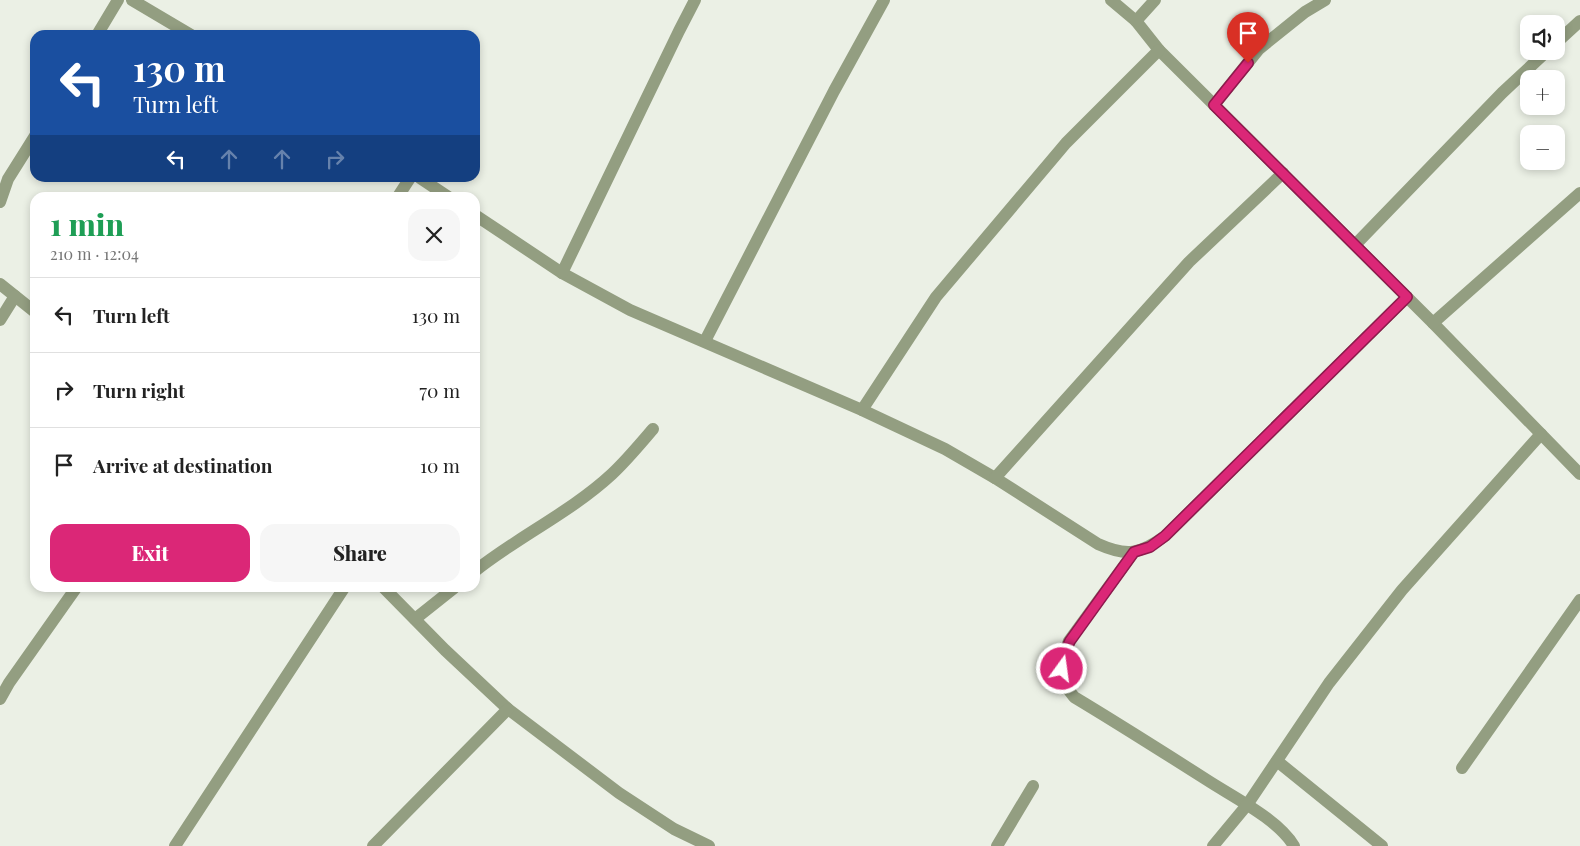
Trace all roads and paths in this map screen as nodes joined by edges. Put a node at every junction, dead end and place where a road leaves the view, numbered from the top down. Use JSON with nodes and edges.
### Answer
{"nodes":[{"id":1,"x":118,"y":0,"type":"edge"},
{"id":2,"x":132,"y":0,"type":"edge"},
{"id":3,"x":696,"y":0,"type":"edge"},
{"id":4,"x":884,"y":0,"type":"edge"},
{"id":5,"x":1112,"y":0,"type":"edge"},
{"id":6,"x":1155,"y":0,"type":"edge"},
{"id":7,"x":1325,"y":0,"type":"edge"},
{"id":8,"x":1136,"y":21,"type":"junction"},
{"id":9,"x":1580,"y":21,"type":"edge"},
{"id":10,"x":100,"y":30,"type":"edge"},
{"id":11,"x":183,"y":30,"type":"edge"},
{"id":12,"x":1565,"y":35,"type":"edge"},
{"id":13,"x":1159,"y":50,"type":"junction"},
{"id":14,"x":1537,"y":60,"type":"edge"},
{"id":15,"x":1214,"y":105,"type":"junction"},
{"id":16,"x":30,"y":144,"type":"edge"},
{"id":17,"x":1283,"y":173,"type":"junction"},
{"id":18,"x":426,"y":182,"type":"edge"},
{"id":19,"x":441,"y":192,"type":"edge"},
{"id":20,"x":1580,"y":193,"type":"edge"},
{"id":21,"x":0,"y":202,"type":"edge"},
{"id":22,"x":480,"y":217,"type":"edge"},
{"id":23,"x":1355,"y":246,"type":"junction"},
{"id":24,"x":562,"y":273,"type":"junction"},
{"id":25,"x":0,"y":284,"type":"edge"},
{"id":26,"x":15,"y":296,"type":"junction"},
{"id":27,"x":1407,"y":297,"type":"junction"},
{"id":28,"x":30,"y":308,"type":"edge"},
{"id":29,"x":0,"y":320,"type":"edge"},
{"id":30,"x":1433,"y":323,"type":"junction"},
{"id":31,"x":705,"y":341,"type":"junction"},
{"id":32,"x":862,"y":410,"type":"junction"},
{"id":33,"x":653,"y":429,"type":"dead end"},
{"id":34,"x":1541,"y":434,"type":"junction"},
{"id":35,"x":1580,"y":474,"type":"edge"},
{"id":36,"x":995,"y":478,"type":"junction"},
{"id":37,"x":1134,"y":552,"type":"junction"},
{"id":38,"x":480,"y":567,"type":"edge"},
{"id":39,"x":73,"y":592,"type":"edge"},
{"id":40,"x":341,"y":592,"type":"edge"},
{"id":41,"x":388,"y":592,"type":"edge"},
{"id":42,"x":449,"y":592,"type":"edge"},
{"id":43,"x":1580,"y":600,"type":"edge"},
{"id":44,"x":415,"y":619,"type":"junction"},
{"id":45,"x":0,"y":699,"type":"edge"},
{"id":46,"x":508,"y":709,"type":"junction"},
{"id":47,"x":1277,"y":762,"type":"junction"},
{"id":48,"x":1462,"y":768,"type":"dead end"},
{"id":49,"x":1032,"y":786,"type":"dead end"},
{"id":50,"x":1248,"y":805,"type":"junction"},
{"id":51,"x":175,"y":846,"type":"edge"},
{"id":52,"x":373,"y":846,"type":"edge"},
{"id":53,"x":709,"y":846,"type":"edge"},
{"id":54,"x":997,"y":846,"type":"edge"},
{"id":55,"x":1213,"y":846,"type":"edge"},
{"id":56,"x":1294,"y":846,"type":"edge"},
{"id":57,"x":1382,"y":846,"type":"edge"}],
"edges":[{"from":1,"to":10,"type":"street"},
{"from":2,"to":11,"type":"street"},
{"from":3,"to":24,"type":"street"},
{"from":4,"to":31,"type":"street"},
{"from":5,"to":8,"type":"street"},
{"from":6,"to":8,"type":"street"},
{"from":7,"to":15,"type":"street"},
{"from":8,"to":13,"type":"street"},
{"from":9,"to":12,"type":"street"},
{"from":13,"to":15,"type":"street"},
{"from":13,"to":32,"type":"street"},
{"from":14,"to":23,"type":"street"},
{"from":15,"to":17,"type":"street"},
{"from":16,"to":21,"type":"street"},
{"from":17,"to":23,"type":"street"},
{"from":17,"to":36,"type":"street"},
{"from":18,"to":19,"type":"street"},
{"from":20,"to":30,"type":"street"},
{"from":22,"to":24,"type":"street"},
{"from":23,"to":27,"type":"street"},
{"from":24,"to":31,"type":"street"},
{"from":25,"to":26,"type":"street"},
{"from":26,"to":28,"type":"street"},
{"from":26,"to":29,"type":"street"},
{"from":27,"to":30,"type":"street"},
{"from":27,"to":37,"type":"street"},
{"from":30,"to":34,"type":"street"},
{"from":31,"to":32,"type":"street"},
{"from":32,"to":36,"type":"street"},
{"from":33,"to":38,"type":"street"},
{"from":34,"to":35,"type":"street"},
{"from":34,"to":47,"type":"street"},
{"from":36,"to":37,"type":"street"},
{"from":37,"to":50,"type":"street"},
{"from":39,"to":45,"type":"street"},
{"from":40,"to":51,"type":"street"},
{"from":41,"to":44,"type":"street"},
{"from":42,"to":44,"type":"street"},
{"from":43,"to":48,"type":"street"},
{"from":44,"to":46,"type":"street"},
{"from":46,"to":52,"type":"street"},
{"from":46,"to":53,"type":"street"},
{"from":47,"to":50,"type":"street"},
{"from":47,"to":57,"type":"street"},
{"from":49,"to":54,"type":"street"},
{"from":50,"to":55,"type":"street"},
{"from":50,"to":56,"type":"street"}]}
